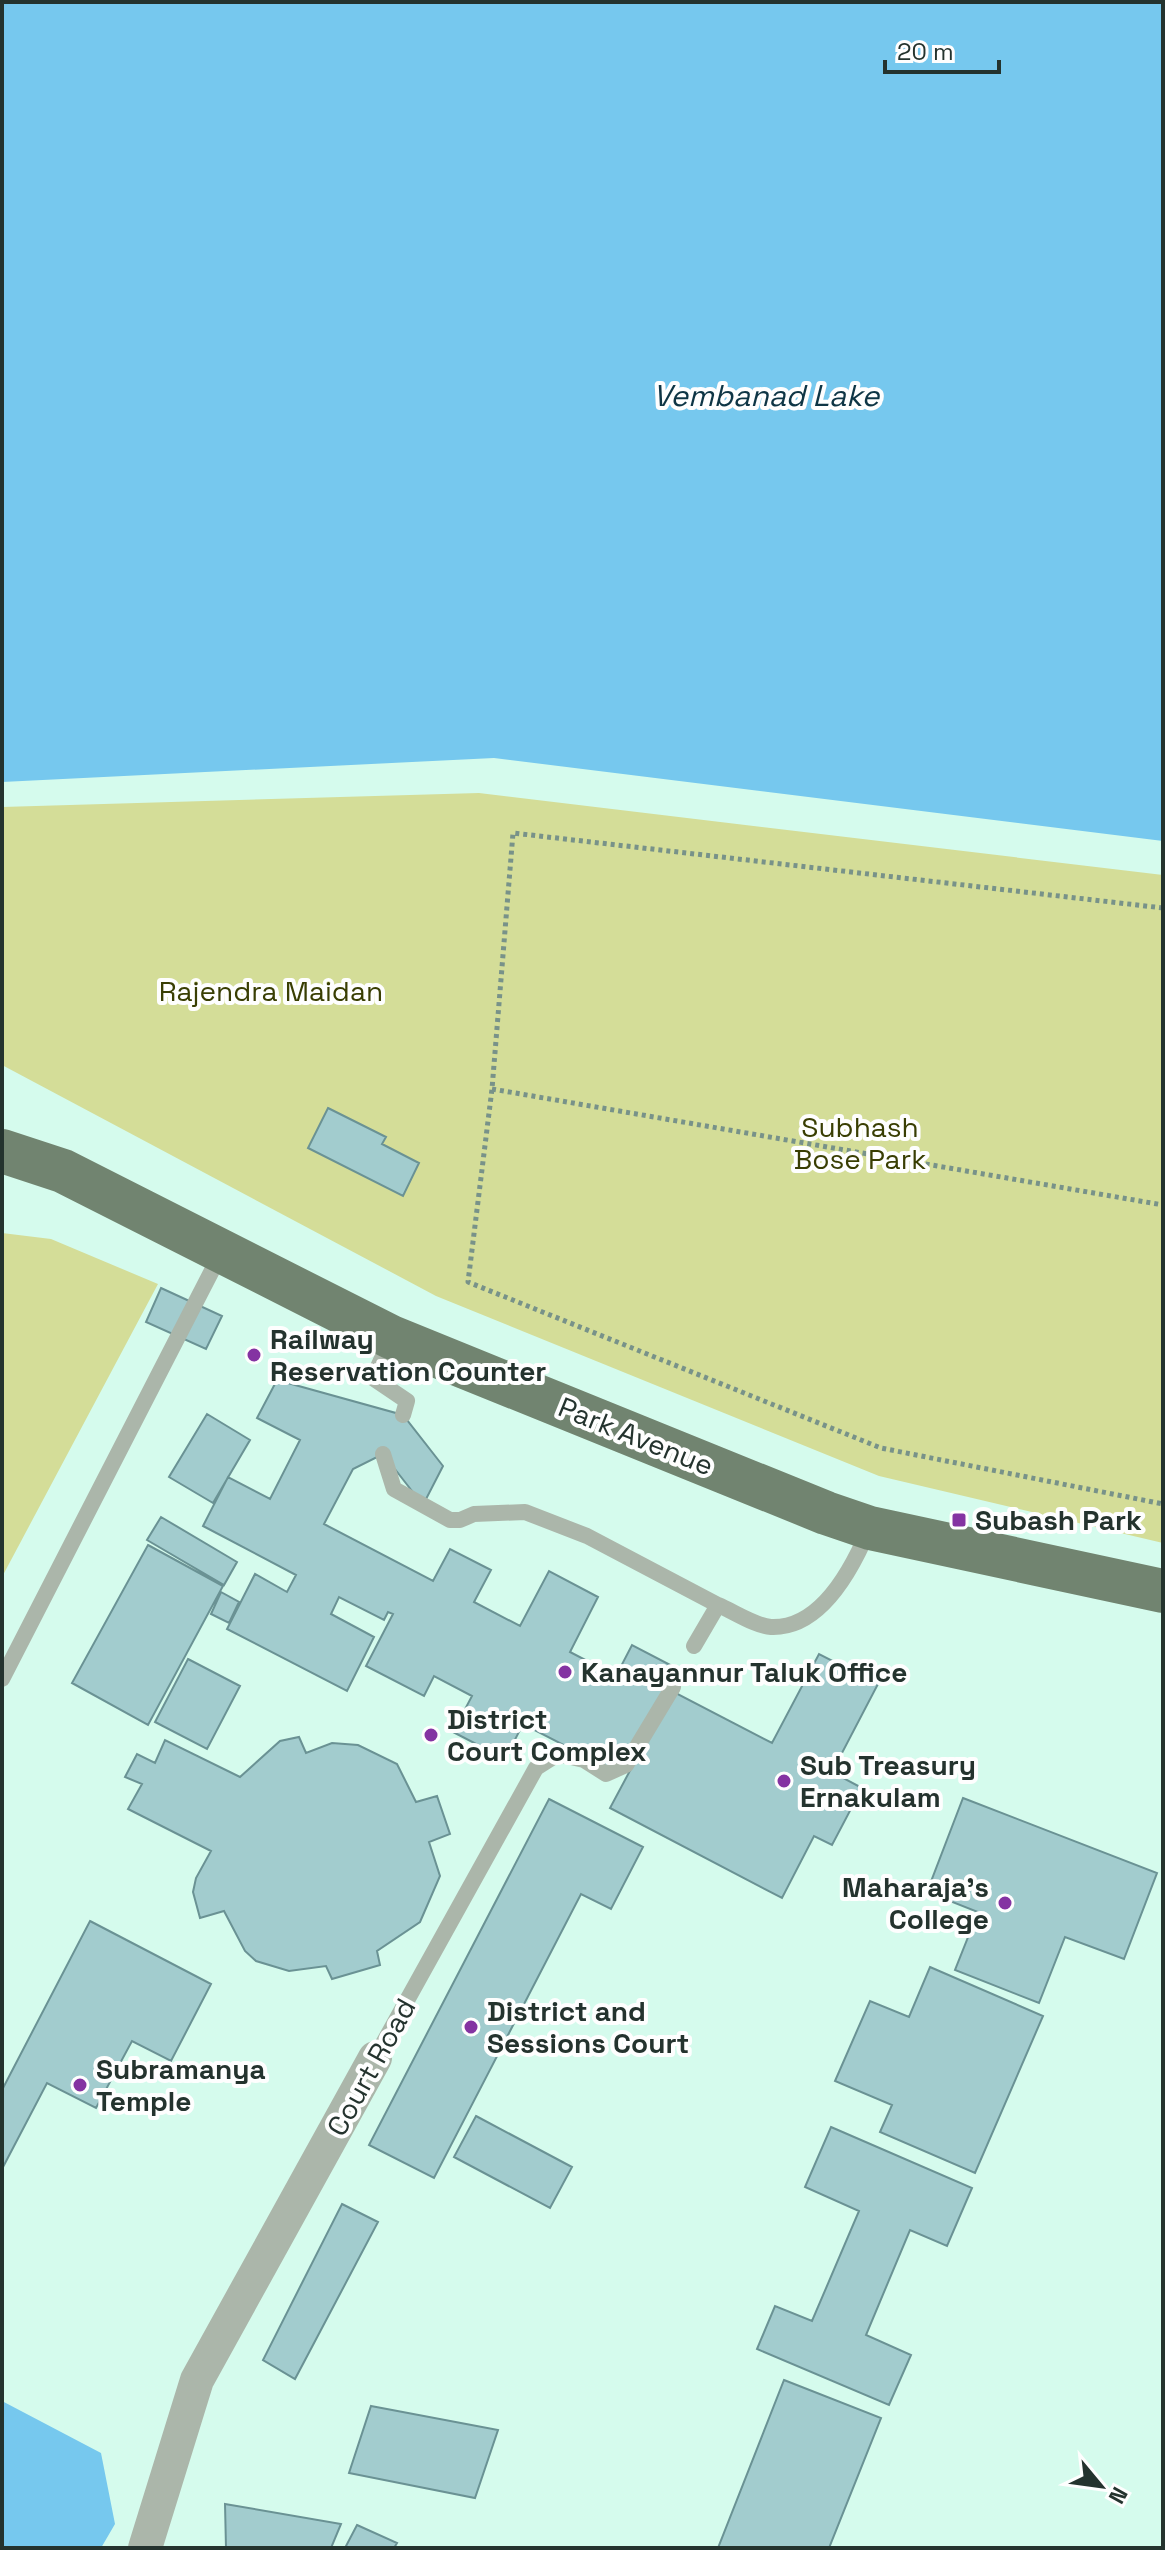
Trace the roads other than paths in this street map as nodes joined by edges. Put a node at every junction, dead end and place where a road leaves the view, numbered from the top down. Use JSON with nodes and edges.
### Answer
{"nodes":[{"id":1,"x":2,"y":1151,"type":"edge"},
{"id":2,"x":222,"y":1252,"type":"junction"},
{"id":3,"x":391,"y":1337,"type":"junction"},
{"id":4,"x":403,"y":1415,"type":"dead end"},
{"id":5,"x":383,"y":1454,"type":"dead end"},
{"id":6,"x":870,"y":1528,"type":"junction"},
{"id":7,"x":1163,"y":1591,"type":"edge"},
{"id":8,"x":718,"y":1605,"type":"junction"},
{"id":9,"x":694,"y":1646,"type":"dead end"},
{"id":10,"x":2,"y":1679,"type":"edge"},
{"id":11,"x":673,"y":1687,"type":"dead end"},
{"id":12,"x":375,"y":2058,"type":"joint"},
{"id":13,"x":145,"y":2548,"type":"edge"}],
"edges":[{"from":1,"to":2,"type":"main road","name":"Park Avenue"},
{"from":2,"to":3,"type":"main road","name":"Park Avenue"},
{"from":2,"to":10,"type":"lane"},
{"from":3,"to":4,"type":"lane"},
{"from":3,"to":6,"type":"main road","name":"Park Avenue"},
{"from":5,"to":8,"type":"lane"},
{"from":6,"to":7,"type":"main road","name":"Park Avenue"},
{"from":6,"to":8,"type":"lane"},
{"from":8,"to":9,"type":"lane"},
{"from":11,"to":12,"type":"lane","name":"Court Road"},
{"from":12,"to":13,"type":"street","name":"Court Road"}]}
